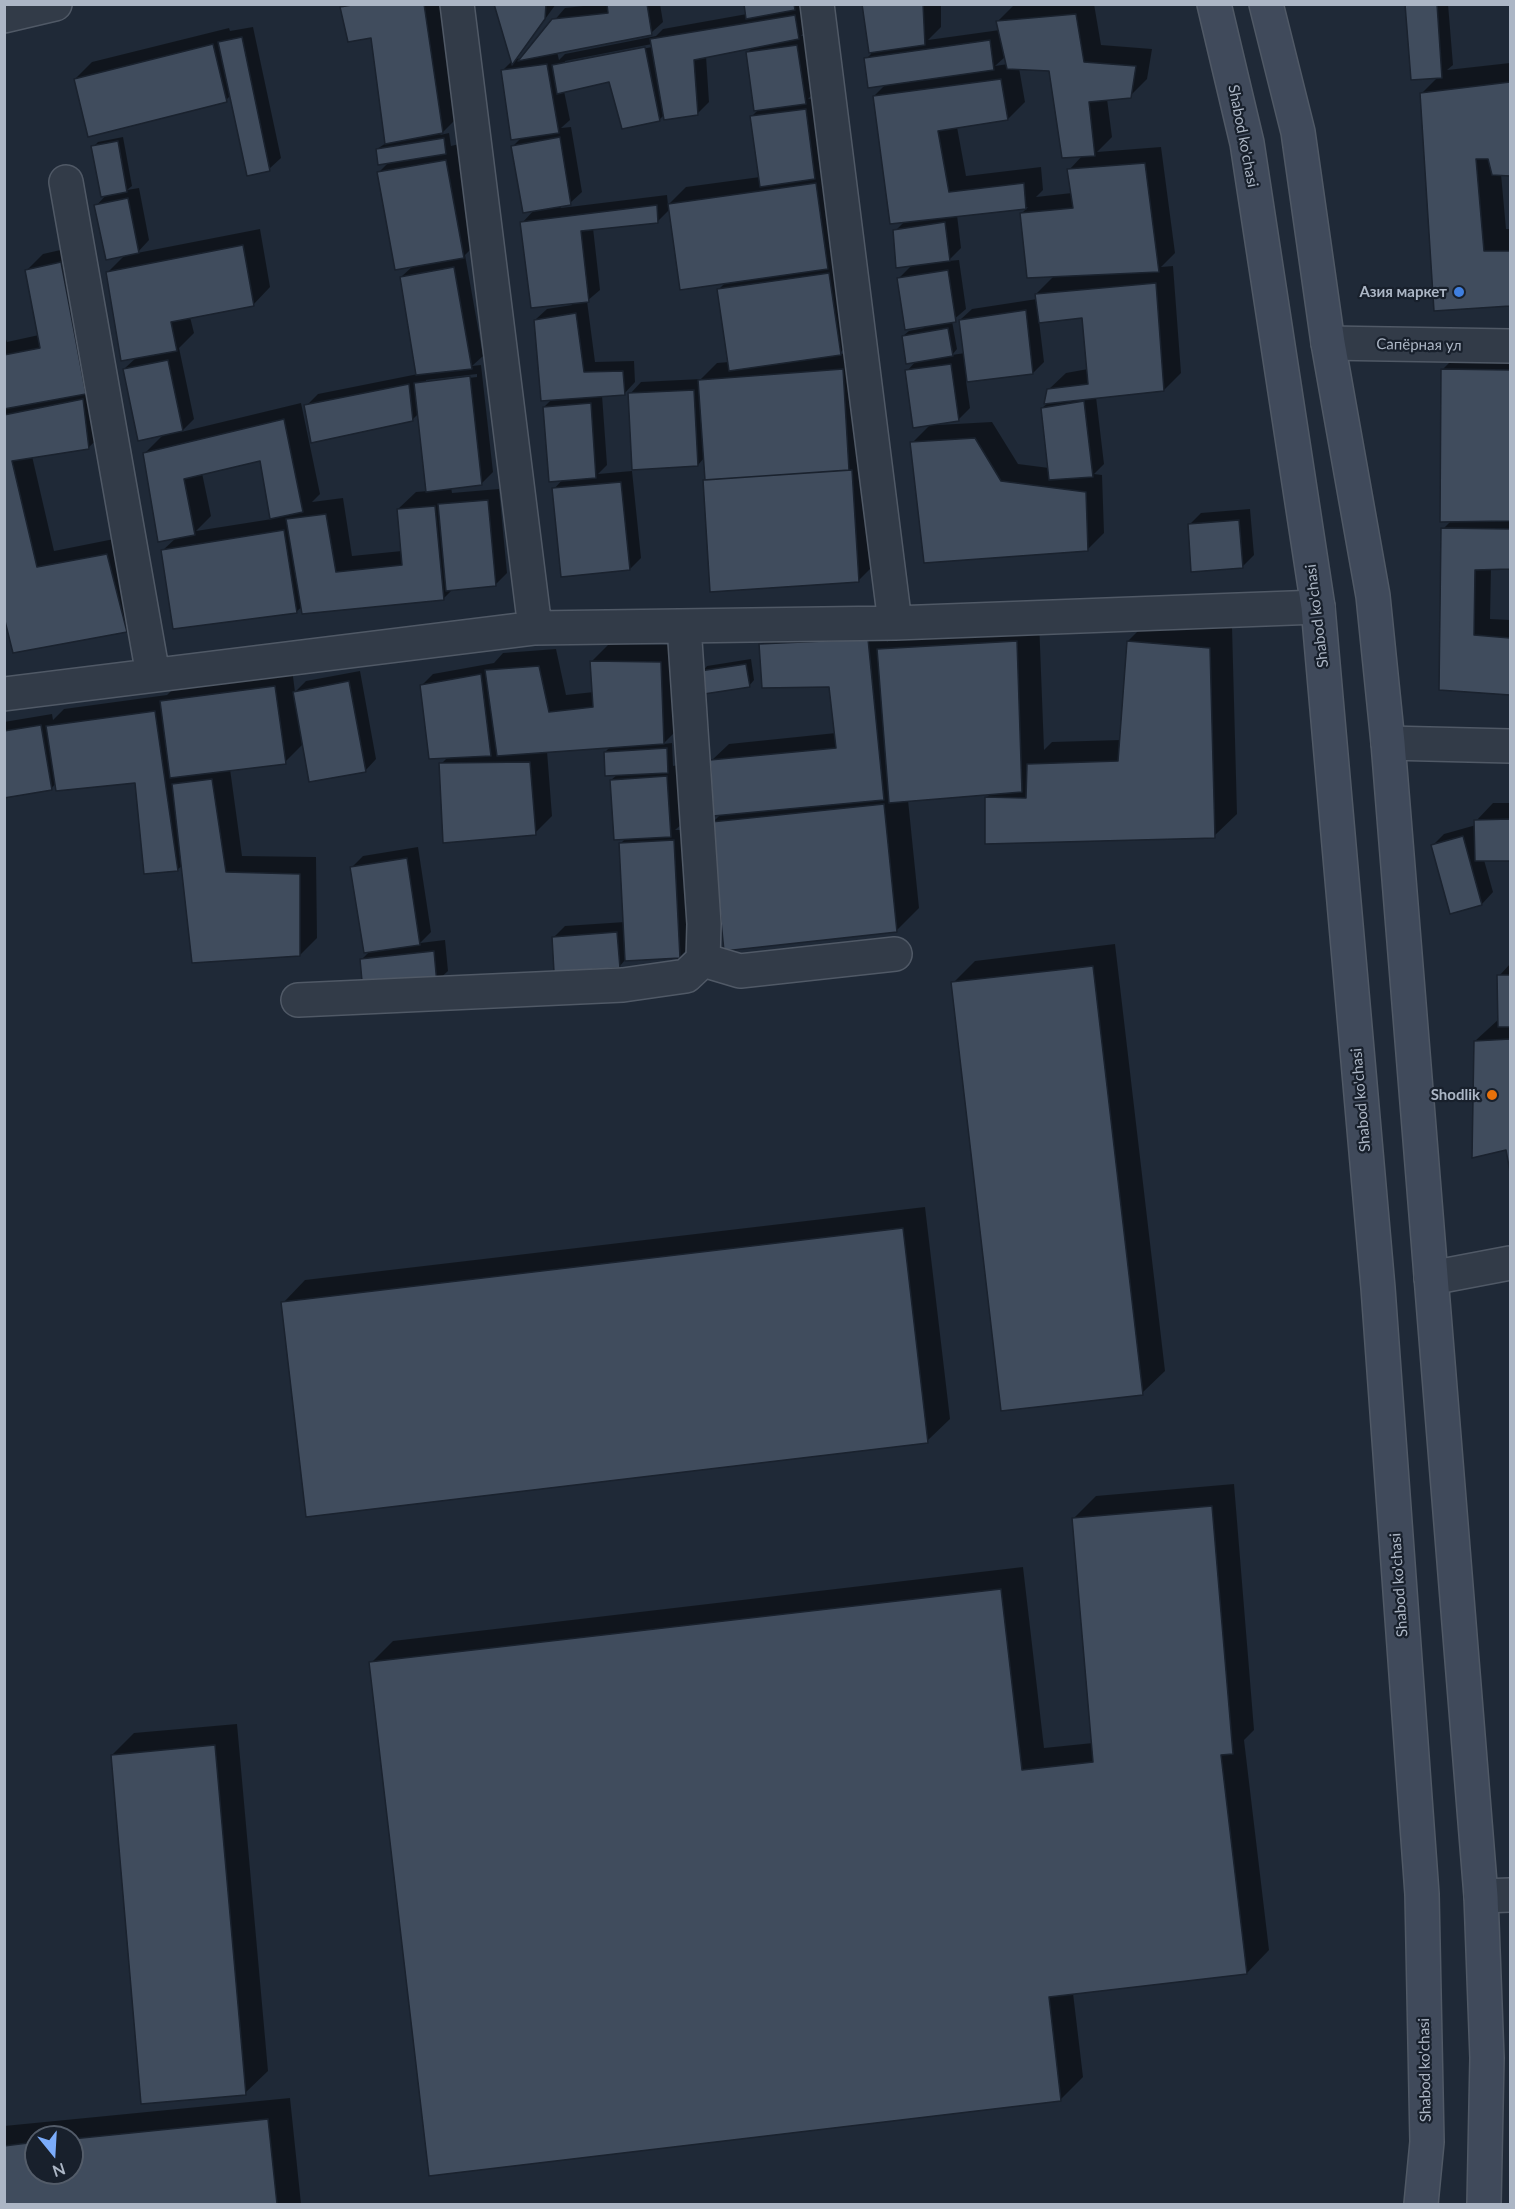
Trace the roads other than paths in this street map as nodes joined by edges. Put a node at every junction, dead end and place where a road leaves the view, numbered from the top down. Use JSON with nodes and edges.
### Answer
{"nodes":[{"id":1,"x":55,"y":4,"type":"edge"},
{"id":2,"x":458,"y":4,"type":"edge"},
{"id":3,"x":818,"y":4,"type":"edge"},
{"id":4,"x":1214,"y":4,"type":"edge"},
{"id":5,"x":1266,"y":4,"type":"edge"},
{"id":6,"x":4,"y":16,"type":"edge"},
{"id":7,"x":66,"y":182,"type":"dead end"},
{"id":8,"x":1328,"y":343,"type":"junction"},
{"id":9,"x":1510,"y":346,"type":"edge"},
{"id":10,"x":1318,"y":607,"type":"junction"},
{"id":11,"x":895,"y":623,"type":"junction"},
{"id":12,"x":684,"y":626,"type":"junction"},
{"id":13,"x":535,"y":628,"type":"junction"},
{"id":14,"x":153,"y":675,"type":"junction"},
{"id":15,"x":4,"y":694,"type":"edge"},
{"id":16,"x":1388,"y":743,"type":"junction"},
{"id":17,"x":1510,"y":746,"type":"edge"},
{"id":18,"x":895,"y":954,"type":"dead end"},
{"id":19,"x":703,"y":960,"type":"junction"},
{"id":20,"x":298,"y":999,"type":"dead end"},
{"id":21,"x":1510,"y":1263,"type":"edge"},
{"id":22,"x":1431,"y":1278,"type":"junction"},
{"id":23,"x":1496,"y":1896,"type":"edge"},
{"id":24,"x":1427,"y":2142,"type":"junction"},
{"id":25,"x":1403,"y":2205,"type":"edge"},
{"id":26,"x":1421,"y":2205,"type":"edge"},
{"id":27,"x":1484,"y":2205,"type":"edge"}],
"edges":[{"from":1,"to":6,"type":"street"},
{"from":2,"to":13,"type":"street"},
{"from":3,"to":11,"type":"street"},
{"from":4,"to":10,"type":"main road","name":"Shabod ko'chasi"},
{"from":5,"to":8,"type":"main road"},
{"from":7,"to":14,"type":"street"},
{"from":8,"to":9,"type":"street","name":"Сапёрная ул"},
{"from":8,"to":16,"type":"main road"},
{"from":10,"to":11,"type":"street"},
{"from":10,"to":24,"type":"main road","name":"Shabod ko'chasi"},
{"from":11,"to":12,"type":"street"},
{"from":12,"to":13,"type":"street"},
{"from":12,"to":19,"type":"street"},
{"from":13,"to":14,"type":"street"},
{"from":14,"to":15,"type":"street"},
{"from":16,"to":17,"type":"street"},
{"from":16,"to":22,"type":"main road"},
{"from":18,"to":19,"type":"street"},
{"from":19,"to":20,"type":"street"},
{"from":21,"to":22,"type":"street"},
{"from":22,"to":23,"type":"main road"},
{"from":23,"to":27,"type":"main road"},
{"from":24,"to":25,"type":"main road"},
{"from":24,"to":26,"type":"main road","name":"Shabod ko'chasi"}]}
